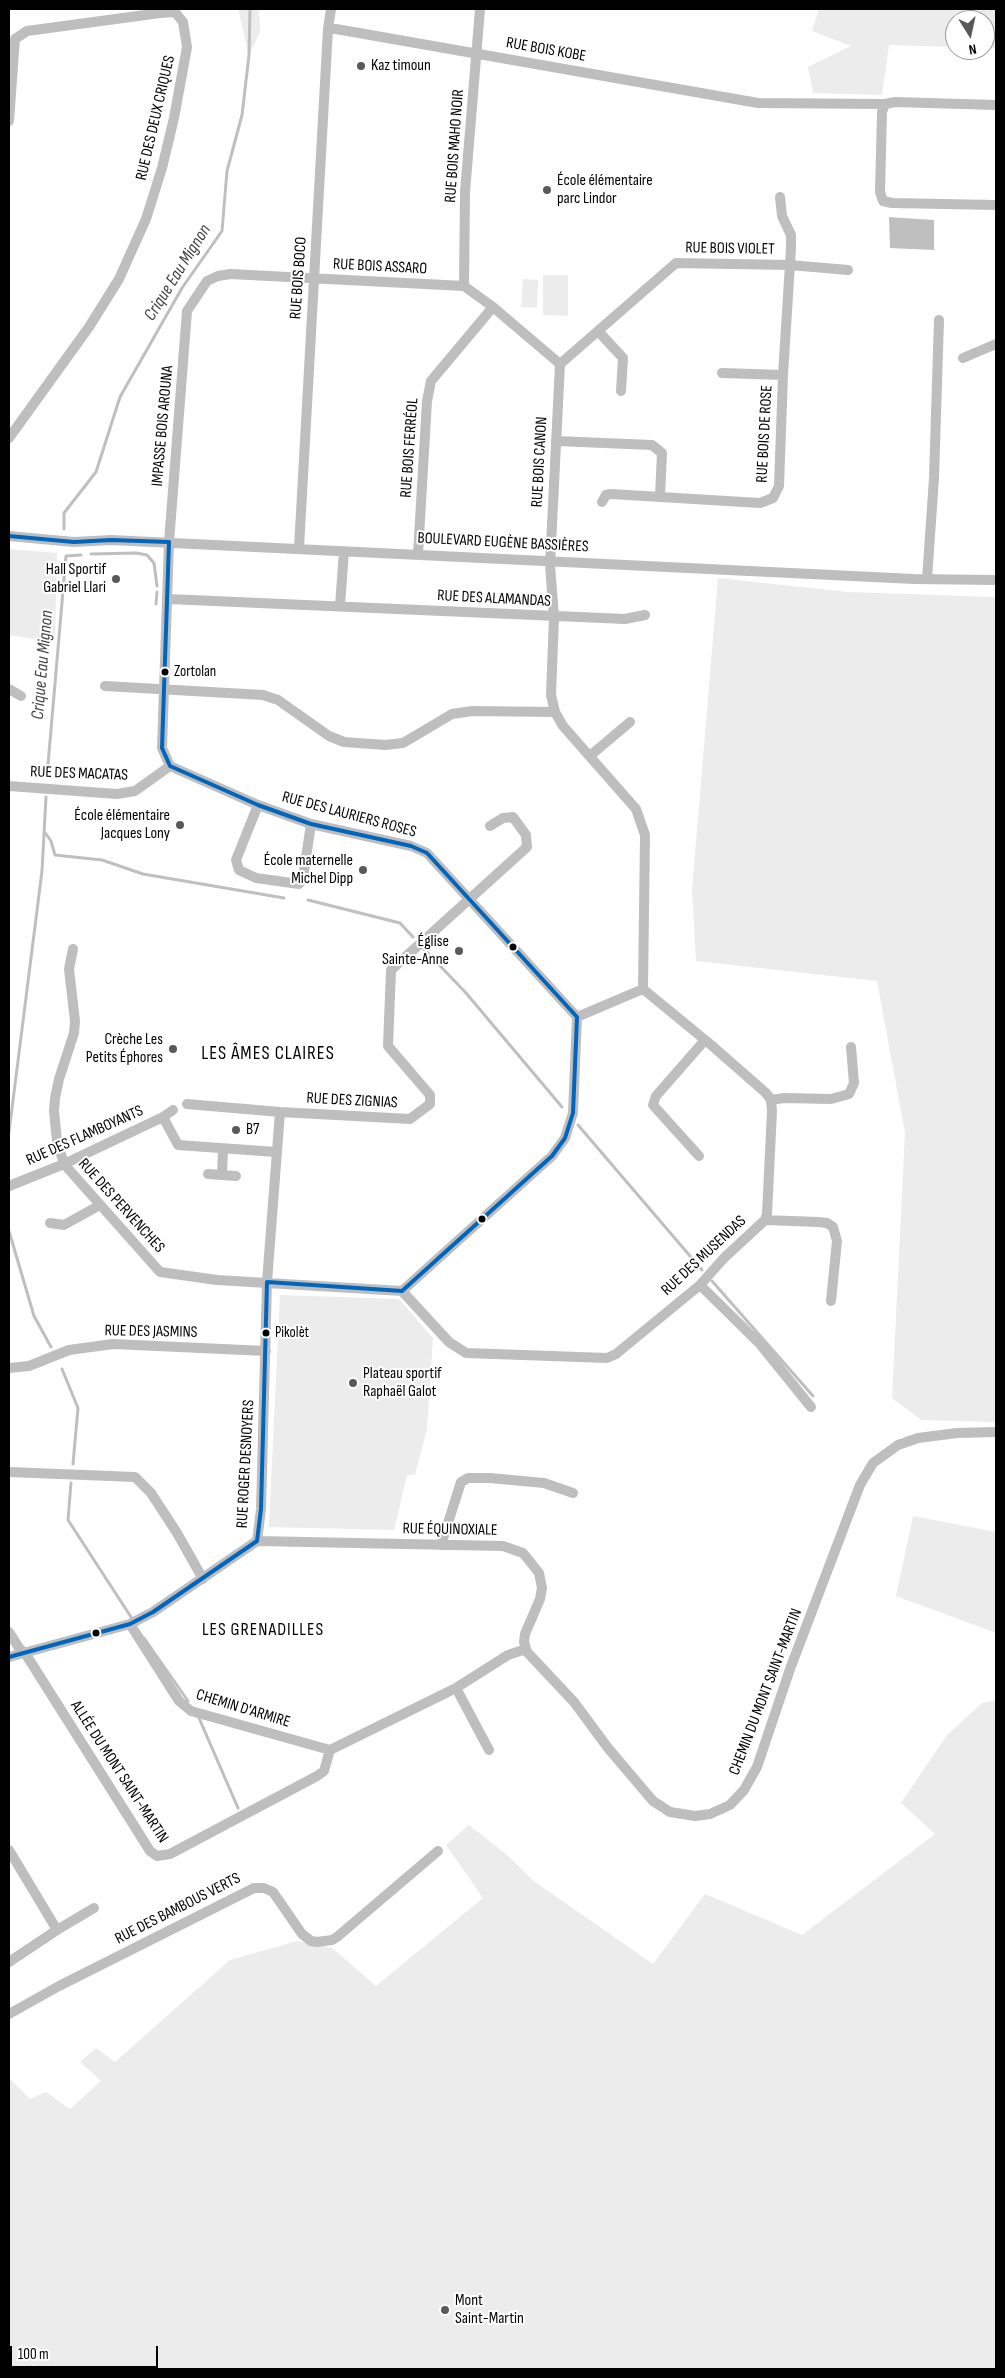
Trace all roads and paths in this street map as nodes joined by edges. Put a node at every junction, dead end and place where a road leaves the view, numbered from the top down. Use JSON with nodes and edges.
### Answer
{"nodes":[{"id":1,"x":331,"y":9,"type":"edge"},
{"id":2,"x":480,"y":9,"type":"edge"},
{"id":3,"x":328,"y":29,"type":"junction"},
{"id":4,"x":478,"y":53,"type":"junction"},
{"id":5,"x":885,"y":104,"type":"junction"},
{"id":6,"x":996,"y":105,"type":"edge"},
{"id":7,"x":9,"y":121,"type":"edge"},
{"id":8,"x":780,"y":197,"type":"dead end"},
{"id":9,"x":996,"y":205,"type":"edge"},
{"id":10,"x":790,"y":265,"type":"junction"},
{"id":11,"x":848,"y":270,"type":"dead end"},
{"id":12,"x":314,"y":279,"type":"junction"},
{"id":13,"x":464,"y":286,"type":"junction"},
{"id":14,"x":493,"y":307,"type":"junction"},
{"id":15,"x":188,"y":311,"type":"joint"},
{"id":16,"x":939,"y":320,"type":"dead end"},
{"id":17,"x":598,"y":331,"type":"junction"},
{"id":18,"x":996,"y":344,"type":"edge"},
{"id":19,"x":963,"y":358,"type":"dead end"},
{"id":20,"x":560,"y":364,"type":"junction"},
{"id":21,"x":722,"y":373,"type":"dead end"},
{"id":22,"x":783,"y":375,"type":"junction"},
{"id":23,"x":621,"y":390,"type":"dead end"},
{"id":24,"x":14,"y":421,"type":"edge"},
{"id":25,"x":9,"y":438,"type":"edge"},
{"id":26,"x":556,"y":441,"type":"junction"},
{"id":27,"x":660,"y":496,"type":"junction"},
{"id":28,"x":602,"y":502,"type":"dead end"},
{"id":29,"x":9,"y":536,"type":"edge"},
{"id":30,"x":169,"y":542,"type":"junction"},
{"id":31,"x":300,"y":548,"type":"junction"},
{"id":32,"x":344,"y":551,"type":"junction"},
{"id":33,"x":418,"y":554,"type":"junction"},
{"id":34,"x":550,"y":561,"type":"junction"},
{"id":35,"x":927,"y":579,"type":"junction"},
{"id":36,"x":996,"y":580,"type":"edge"},
{"id":37,"x":168,"y":599,"type":"junction"},
{"id":38,"x":340,"y":606,"type":"junction"},
{"id":39,"x":645,"y":615,"type":"dead end"},
{"id":40,"x":554,"y":617,"type":"junction"},
{"id":41,"x":105,"y":686,"type":"dead end"},
{"id":42,"x":9,"y":689,"type":"edge"},
{"id":43,"x":165,"y":689,"type":"junction"},
{"id":44,"x":21,"y":696,"type":"dead end"},
{"id":45,"x":555,"y":712,"type":"junction"},
{"id":46,"x":630,"y":722,"type":"dead end"},
{"id":47,"x":591,"y":755,"type":"junction"},
{"id":48,"x":170,"y":766,"type":"junction"},
{"id":49,"x":9,"y":786,"type":"edge"},
{"id":50,"x":258,"y":804,"type":"junction"},
{"id":51,"x":311,"y":824,"type":"junction"},
{"id":52,"x":490,"y":826,"type":"dead end"},
{"id":53,"x":470,"y":899,"type":"junction"},
{"id":54,"x":73,"y":950,"type":"dead end"},
{"id":55,"x":643,"y":989,"type":"junction"},
{"id":56,"x":577,"y":1018,"type":"junction"},
{"id":57,"x":705,"y":1040,"type":"junction"},
{"id":58,"x":851,"y":1046,"type":"dead end"},
{"id":59,"x":771,"y":1100,"type":"junction"},
{"id":60,"x":187,"y":1104,"type":"dead end"},
{"id":61,"x":173,"y":1110,"type":"dead end"},
{"id":62,"x":280,"y":1112,"type":"junction"},
{"id":63,"x":163,"y":1117,"type":"junction"},
{"id":64,"x":223,"y":1149,"type":"junction"},
{"id":65,"x":276,"y":1152,"type":"junction"},
{"id":66,"x":699,"y":1156,"type":"dead end"},
{"id":67,"x":64,"y":1164,"type":"junction"},
{"id":68,"x":208,"y":1174,"type":"dead end"},
{"id":69,"x":222,"y":1175,"type":"junction"},
{"id":70,"x":236,"y":1176,"type":"dead end"},
{"id":71,"x":9,"y":1186,"type":"edge"},
{"id":72,"x":100,"y":1205,"type":"junction"},
{"id":73,"x":765,"y":1220,"type":"junction"},
{"id":74,"x":50,"y":1223,"type":"dead end"},
{"id":75,"x":267,"y":1282,"type":"junction"},
{"id":76,"x":700,"y":1285,"type":"junction"},
{"id":77,"x":402,"y":1290,"type":"junction"},
{"id":78,"x":831,"y":1301,"type":"dead end"},
{"id":79,"x":266,"y":1351,"type":"junction"},
{"id":80,"x":9,"y":1368,"type":"edge"},
{"id":81,"x":811,"y":1407,"type":"dead end"},
{"id":82,"x":996,"y":1432,"type":"edge"},
{"id":83,"x":9,"y":1472,"type":"edge"},
{"id":84,"x":573,"y":1493,"type":"dead end"},
{"id":85,"x":257,"y":1541,"type":"junction"},
{"id":86,"x":441,"y":1545,"type":"junction"},
{"id":87,"x":203,"y":1579,"type":"junction"},
{"id":88,"x":130,"y":1624,"type":"junction"},
{"id":89,"x":9,"y":1632,"type":"edge"},
{"id":90,"x":526,"y":1649,"type":"junction"},
{"id":91,"x":25,"y":1653,"type":"junction"},
{"id":92,"x":9,"y":1657,"type":"edge"},
{"id":93,"x":456,"y":1688,"type":"junction"},
{"id":94,"x":330,"y":1750,"type":"junction"},
{"id":95,"x":490,"y":1750,"type":"dead end"},
{"id":96,"x":9,"y":1850,"type":"edge"},
{"id":97,"x":438,"y":1851,"type":"dead end"},
{"id":98,"x":94,"y":1908,"type":"dead end"},
{"id":99,"x":57,"y":1930,"type":"junction"},
{"id":100,"x":9,"y":1962,"type":"edge"},
{"id":101,"x":9,"y":2014,"type":"edge"}],
"edges":[{"from":1,"to":3,"type":"street","name":"RUE BOIS BOCO"},
{"from":2,"to":4,"type":"street","name":"RUE BOIS MAHO NOIR"},
{"from":3,"to":4,"type":"street","name":"RUE BOIS KOBE"},
{"from":3,"to":12,"type":"street","name":"RUE BOIS BOCO"},
{"from":4,"to":5,"type":"street","name":"RUE BOIS KOBE"},
{"from":4,"to":13,"type":"street","name":"RUE BOIS MAHO NOIR"},
{"from":5,"to":6,"type":"street","name":"RUE BOIS KOBE"},
{"from":5,"to":9,"type":"street"},
{"from":7,"to":24,"type":"street","name":"RUE DES DEUX CRIQUES"},
{"from":8,"to":10,"type":"street","name":"RUE BOIS DE ROSE"},
{"from":10,"to":11,"type":"street","name":"RUE BOIS VIOLET"},
{"from":10,"to":17,"type":"street","name":"RUE BOIS VIOLET"},
{"from":10,"to":22,"type":"street","name":"RUE BOIS DE ROSE"},
{"from":12,"to":13,"type":"street","name":"RUE BOIS ASSARO"},
{"from":12,"to":15,"type":"street","name":"RUE BOIS ASSARO"},
{"from":12,"to":31,"type":"street","name":"RUE BOIS BOCO"},
{"from":13,"to":14,"type":"street"},
{"from":14,"to":20,"type":"street"},
{"from":14,"to":33,"type":"street","name":"RUE BOIS FERRÉOL"},
{"from":15,"to":30,"type":"street","name":"IMPASSE BOIS AROUNA"},
{"from":16,"to":35,"type":"street"},
{"from":17,"to":20,"type":"street","name":"RUE BOIS VIOLET"},
{"from":17,"to":23,"type":"street"},
{"from":18,"to":19,"type":"street"},
{"from":20,"to":26,"type":"street","name":"RUE BOIS CANON"},
{"from":21,"to":22,"type":"street"},
{"from":22,"to":27,"type":"street","name":"RUE BOIS DE ROSE"},
{"from":24,"to":25,"type":"street","name":"RUE DES DEUX CRIQUES"},
{"from":26,"to":27,"type":"street"},
{"from":26,"to":34,"type":"street","name":"RUE BOIS CANON"},
{"from":27,"to":28,"type":"street","name":"RUE BOIS DE ROSE"},
{"from":29,"to":30,"type":"street","name":"BOULEVARD EUGÈNE BASSIÈRES"},
{"from":30,"to":31,"type":"street","name":"BOULEVARD EUGÈNE BASSIÈRES"},
{"from":30,"to":37,"type":"street"},
{"from":31,"to":32,"type":"street","name":"BOULEVARD EUGÈNE BASSIÈRES"},
{"from":32,"to":33,"type":"street","name":"BOULEVARD EUGÈNE BASSIÈRES"},
{"from":32,"to":38,"type":"street"},
{"from":33,"to":34,"type":"street","name":"BOULEVARD EUGÈNE BASSIÈRES"},
{"from":34,"to":35,"type":"street","name":"BOULEVARD EUGÈNE BASSIÈRES"},
{"from":34,"to":40,"type":"street","name":"RUE BOIS CANON"},
{"from":35,"to":36,"type":"street","name":"BOULEVARD EUGÈNE BASSIÈRES"},
{"from":37,"to":38,"type":"street","name":"RUE DES ALAMANDAS"},
{"from":37,"to":43,"type":"street"},
{"from":38,"to":40,"type":"street","name":"RUE DES ALAMANDAS"},
{"from":39,"to":40,"type":"street","name":"RUE DES ALAMANDAS"},
{"from":40,"to":45,"type":"street","name":"RUE BOIS CANON"},
{"from":41,"to":43,"type":"street"},
{"from":42,"to":44,"type":"street"},
{"from":43,"to":45,"type":"street"},
{"from":43,"to":48,"type":"street"},
{"from":45,"to":47,"type":"street"},
{"from":46,"to":47,"type":"street"},
{"from":47,"to":55,"type":"street"},
{"from":48,"to":49,"type":"street","name":"RUE DES MACATAS"},
{"from":48,"to":50,"type":"street","name":"RUE DES LAURIERS ROSES"},
{"from":50,"to":51,"type":"street","name":"RUE DES LAURIERS ROSES"},
{"from":50,"to":51,"type":"street"},
{"from":51,"to":53,"type":"street","name":"RUE DES LAURIERS ROSES"},
{"from":52,"to":53,"type":"street"},
{"from":53,"to":56,"type":"street","name":"RUE DES LAURIERS ROSES"},
{"from":53,"to":62,"type":"street","name":"RUE DES ZIGNIAS"},
{"from":54,"to":67,"type":"street","name":"RUE DES PERVENCHES"},
{"from":55,"to":56,"type":"street"},
{"from":55,"to":57,"type":"street"},
{"from":56,"to":77,"type":"street"},
{"from":57,"to":59,"type":"street"},
{"from":57,"to":66,"type":"street"},
{"from":58,"to":59,"type":"street"},
{"from":59,"to":73,"type":"street","name":"RUE DES MUSENDAS"},
{"from":60,"to":62,"type":"street"},
{"from":61,"to":63,"type":"street","name":"RUE DES FLAMBOYANTS"},
{"from":62,"to":65,"type":"street","name":"RUE ROGER DESNOYERS"},
{"from":63,"to":64,"type":"street"},
{"from":63,"to":67,"type":"street","name":"RUE DES FLAMBOYANTS"},
{"from":64,"to":65,"type":"street"},
{"from":64,"to":69,"type":"street"},
{"from":65,"to":75,"type":"street","name":"RUE ROGER DESNOYERS"},
{"from":67,"to":71,"type":"street","name":"RUE DES FLAMBOYANTS"},
{"from":67,"to":72,"type":"street","name":"RUE DES PERVENCHES"},
{"from":68,"to":69,"type":"street"},
{"from":69,"to":70,"type":"street"},
{"from":72,"to":74,"type":"street"},
{"from":72,"to":75,"type":"street","name":"RUE DES PERVENCHES"},
{"from":73,"to":76,"type":"street","name":"RUE DES MUSENDAS"},
{"from":73,"to":78,"type":"street"},
{"from":75,"to":77,"type":"street","name":"RUE DES PERVENCHES"},
{"from":75,"to":79,"type":"street","name":"RUE ROGER DESNOYERS"},
{"from":76,"to":77,"type":"street","name":"RUE DES MUSENDAS"},
{"from":76,"to":81,"type":"street"},
{"from":79,"to":80,"type":"street","name":"RUE DES JASMINS"},
{"from":79,"to":85,"type":"street","name":"RUE ROGER DESNOYERS"},
{"from":82,"to":90,"type":"street","name":"CHEMIN DU MONT SAINT-MARTIN"},
{"from":83,"to":87,"type":"street"},
{"from":84,"to":86,"type":"street"},
{"from":85,"to":86,"type":"street","name":"RUE ÉQUINOXIALE"},
{"from":85,"to":87,"type":"street","name":"RUE ROGER DESNOYERS"},
{"from":86,"to":90,"type":"street","name":"RUE ÉQUINOXIALE"},
{"from":87,"to":88,"type":"street","name":"RUE ROGER DESNOYERS"},
{"from":88,"to":91,"type":"street","name":"RUE ROGER DESNOYERS"},
{"from":88,"to":94,"type":"street","name":"CHEMIN D'ARMIRE"},
{"from":89,"to":91,"type":"street"},
{"from":90,"to":93,"type":"street"},
{"from":91,"to":92,"type":"street","name":"RUE ROGER DESNOYERS"},
{"from":91,"to":94,"type":"street","name":"ALLÉE DU MONT SAINT-MARTIN"},
{"from":93,"to":94,"type":"street"},
{"from":93,"to":95,"type":"street"},
{"from":96,"to":99,"type":"street"},
{"from":97,"to":101,"type":"street","name":"RUE DES BAMBOUS VERTS"},
{"from":98,"to":99,"type":"street"},
{"from":99,"to":100,"type":"street"}]}
